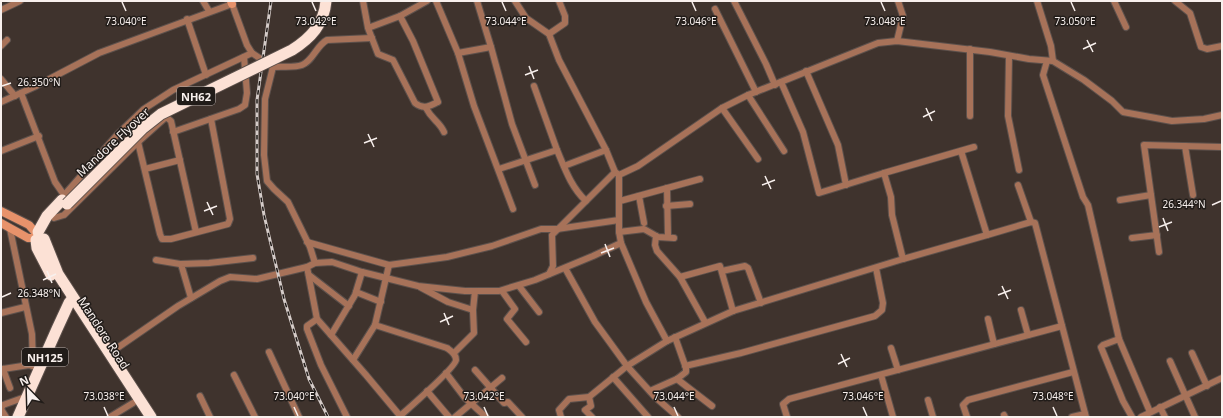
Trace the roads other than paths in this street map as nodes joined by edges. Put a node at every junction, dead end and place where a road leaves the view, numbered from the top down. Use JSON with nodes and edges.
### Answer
{"nodes":[{"id":1,"x":20,"y":1,"type":"edge"},
{"id":2,"x":203,"y":1,"type":"edge"},
{"id":3,"x":319,"y":1,"type":"edge"},
{"id":4,"x":326,"y":1,"type":"edge"},
{"id":5,"x":363,"y":1,"type":"edge"},
{"id":6,"x":426,"y":1,"type":"edge"},
{"id":7,"x":436,"y":1,"type":"edge"},
{"id":8,"x":477,"y":1,"type":"edge"},
{"id":9,"x":515,"y":1,"type":"edge"},
{"id":10,"x":559,"y":1,"type":"edge"},
{"id":11,"x":734,"y":1,"type":"edge"},
{"id":12,"x":898,"y":1,"type":"edge"},
{"id":13,"x":1037,"y":1,"type":"edge"},
{"id":14,"x":1114,"y":1,"type":"edge"},
{"id":15,"x":1175,"y":1,"type":"edge"},
{"id":16,"x":232,"y":2,"type":"edge"},
{"id":17,"x":715,"y":9,"type":"dead end"},
{"id":18,"x":1,"y":10,"type":"edge"},
{"id":19,"x":209,"y":11,"type":"junction"},
{"id":20,"x":400,"y":16,"type":"junction"},
{"id":21,"x":187,"y":19,"type":"junction"},
{"id":22,"x":1126,"y":27,"type":"dead end"},
{"id":23,"x":368,"y":28,"type":"junction"},
{"id":24,"x":549,"y":34,"type":"junction"},
{"id":25,"x":372,"y":38,"type":"junction"},
{"id":26,"x":898,"y":39,"type":"junction"},
{"id":27,"x":7,"y":40,"type":"dead end"},
{"id":28,"x":1,"y":46,"type":"edge"},
{"id":29,"x":1222,"y":46,"type":"edge"},
{"id":30,"x":491,"y":47,"type":"junction"},
{"id":31,"x":970,"y":49,"type":"junction"},
{"id":32,"x":252,"y":53,"type":"junction"},
{"id":33,"x":458,"y":53,"type":"junction"},
{"id":34,"x":1010,"y":56,"type":"junction"},
{"id":35,"x":244,"y":57,"type":"junction"},
{"id":36,"x":1050,"y":61,"type":"junction"},
{"id":37,"x":273,"y":67,"type":"junction"},
{"id":38,"x":806,"y":71,"type":"junction"},
{"id":39,"x":206,"y":75,"type":"junction"},
{"id":40,"x":1,"y":79,"type":"edge"},
{"id":41,"x":776,"y":82,"type":"junction"},
{"id":42,"x":534,"y":86,"type":"dead end"},
{"id":43,"x":755,"y":90,"type":"junction"},
{"id":44,"x":21,"y":93,"type":"junction"},
{"id":45,"x":748,"y":95,"type":"junction"},
{"id":46,"x":14,"y":96,"type":"junction"},
{"id":47,"x":1,"y":102,"type":"edge"},
{"id":48,"x":426,"y":108,"type":"junction"},
{"id":49,"x":722,"y":108,"type":"junction"},
{"id":50,"x":1222,"y":115,"type":"edge"},
{"id":51,"x":970,"y":116,"type":"dead end"},
{"id":52,"x":212,"y":119,"type":"junction"},
{"id":53,"x":173,"y":132,"type":"junction"},
{"id":54,"x":444,"y":132,"type":"dead end"},
{"id":55,"x":39,"y":136,"type":"junction"},
{"id":56,"x":138,"y":142,"type":"junction"},
{"id":57,"x":1185,"y":146,"type":"junction"},
{"id":58,"x":974,"y":147,"type":"dead end"},
{"id":59,"x":1222,"y":147,"type":"edge"},
{"id":60,"x":558,"y":150,"type":"junction"},
{"id":61,"x":606,"y":150,"type":"junction"},
{"id":62,"x":1,"y":151,"type":"edge"},
{"id":63,"x":784,"y":151,"type":"dead end"},
{"id":64,"x":961,"y":151,"type":"junction"},
{"id":65,"x":758,"y":159,"type":"dead end"},
{"id":66,"x":180,"y":160,"type":"junction"},
{"id":67,"x":527,"y":160,"type":"junction"},
{"id":68,"x":564,"y":166,"type":"junction"},
{"id":69,"x":145,"y":169,"type":"junction"},
{"id":70,"x":499,"y":170,"type":"junction"},
{"id":71,"x":1019,"y":170,"type":"dead end"},
{"id":72,"x":616,"y":172,"type":"junction"},
{"id":73,"x":884,"y":173,"type":"junction"},
{"id":74,"x":700,"y":178,"type":"dead end"},
{"id":75,"x":535,"y":185,"type":"dead end"},
{"id":76,"x":846,"y":185,"type":"junction"},
{"id":77,"x":1018,"y":185,"type":"dead end"},
{"id":78,"x":667,"y":188,"type":"junction"},
{"id":79,"x":1151,"y":195,"type":"junction"},
{"id":80,"x":1193,"y":195,"type":"dead end"},
{"id":81,"x":639,"y":196,"type":"junction"},
{"id":82,"x":64,"y":200,"type":"junction"},
{"id":83,"x":584,"y":200,"type":"junction"},
{"id":84,"x":1120,"y":200,"type":"dead end"},
{"id":85,"x":620,"y":201,"type":"junction"},
{"id":86,"x":690,"y":204,"type":"dead end"},
{"id":87,"x":666,"y":206,"type":"junction"},
{"id":88,"x":513,"y":209,"type":"dead end"},
{"id":89,"x":1,"y":211,"type":"edge"},
{"id":90,"x":50,"y":217,"type":"junction"},
{"id":91,"x":619,"y":220,"type":"junction"},
{"id":92,"x":1031,"y":222,"type":"junction"},
{"id":93,"x":644,"y":223,"type":"dead end"},
{"id":94,"x":1,"y":224,"type":"edge"},
{"id":95,"x":10,"y":229,"type":"junction"},
{"id":96,"x":554,"y":229,"type":"junction"},
{"id":97,"x":196,"y":232,"type":"junction"},
{"id":98,"x":619,"y":232,"type":"junction"},
{"id":99,"x":987,"y":235,"type":"junction"},
{"id":100,"x":1157,"y":235,"type":"junction"},
{"id":101,"x":39,"y":236,"type":"junction"},
{"id":102,"x":656,"y":236,"type":"junction"},
{"id":103,"x":1132,"y":238,"type":"dead end"},
{"id":104,"x":621,"y":243,"type":"junction"},
{"id":105,"x":308,"y":245,"type":"junction"},
{"id":106,"x":1159,"y":252,"type":"dead end"},
{"id":107,"x":253,"y":258,"type":"dead end"},
{"id":108,"x":903,"y":259,"type":"junction"},
{"id":109,"x":156,"y":260,"type":"dead end"},
{"id":110,"x":314,"y":261,"type":"junction"},
{"id":111,"x":181,"y":265,"type":"junction"},
{"id":112,"x":389,"y":265,"type":"junction"},
{"id":113,"x":307,"y":267,"type":"junction"},
{"id":114,"x":565,"y":268,"type":"junction"},
{"id":115,"x":876,"y":268,"type":"junction"},
{"id":116,"x":722,"y":271,"type":"junction"},
{"id":117,"x":362,"y":272,"type":"junction"},
{"id":118,"x":549,"y":274,"type":"junction"},
{"id":119,"x":309,"y":275,"type":"junction"},
{"id":120,"x":387,"y":277,"type":"junction"},
{"id":121,"x":680,"y":277,"type":"junction"},
{"id":122,"x":418,"y":286,"type":"junction"},
{"id":123,"x":519,"y":286,"type":"junction"},
{"id":124,"x":476,"y":291,"type":"junction"},
{"id":125,"x":502,"y":291,"type":"junction"},
{"id":126,"x":356,"y":292,"type":"junction"},
{"id":127,"x":191,"y":298,"type":"junction"},
{"id":128,"x":381,"y":302,"type":"junction"},
{"id":129,"x":761,"y":303,"type":"junction"},
{"id":130,"x":73,"y":304,"type":"junction"},
{"id":131,"x":349,"y":306,"type":"junction"},
{"id":132,"x":25,"y":307,"type":"junction"},
{"id":133,"x":473,"y":310,"type":"junction"},
{"id":134,"x":1021,"y":310,"type":"dead end"},
{"id":135,"x":733,"y":311,"type":"junction"},
{"id":136,"x":539,"y":312,"type":"dead end"},
{"id":137,"x":1,"y":313,"type":"edge"},
{"id":138,"x":317,"y":319,"type":"junction"},
{"id":139,"x":988,"y":319,"type":"dead end"},
{"id":140,"x":705,"y":322,"type":"junction"},
{"id":141,"x":375,"y":325,"type":"junction"},
{"id":142,"x":1062,"y":326,"type":"junction"},
{"id":143,"x":331,"y":335,"type":"junction"},
{"id":144,"x":1028,"y":335,"type":"junction"},
{"id":145,"x":675,"y":337,"type":"junction"},
{"id":146,"x":1119,"y":339,"type":"junction"},
{"id":147,"x":667,"y":341,"type":"junction"},
{"id":148,"x":526,"y":342,"type":"dead end"},
{"id":149,"x":994,"y":344,"type":"junction"},
{"id":150,"x":892,"y":348,"type":"dead end"},
{"id":151,"x":269,"y":352,"type":"dead end"},
{"id":152,"x":110,"y":353,"type":"junction"},
{"id":153,"x":454,"y":353,"type":"junction"},
{"id":154,"x":1192,"y":353,"type":"dead end"},
{"id":155,"x":353,"y":360,"type":"junction"},
{"id":156,"x":1170,"y":361,"type":"dead end"},
{"id":157,"x":627,"y":366,"type":"junction"},
{"id":158,"x":686,"y":366,"type":"junction"},
{"id":159,"x":36,"y":368,"type":"junction"},
{"id":160,"x":2,"y":369,"type":"edge"},
{"id":161,"x":475,"y":370,"type":"dead end"},
{"id":162,"x":898,"y":370,"type":"junction"},
{"id":163,"x":1073,"y":372,"type":"junction"},
{"id":164,"x":446,"y":373,"type":"junction"},
{"id":165,"x":234,"y":375,"type":"dead end"},
{"id":166,"x":881,"y":375,"type":"junction"},
{"id":167,"x":613,"y":377,"type":"junction"},
{"id":168,"x":502,"y":378,"type":"dead end"},
{"id":169,"x":1222,"y":378,"type":"edge"},
{"id":170,"x":677,"y":379,"type":"junction"},
{"id":171,"x":1207,"y":386,"type":"junction"},
{"id":172,"x":10,"y":388,"type":"dead end"},
{"id":173,"x":490,"y":388,"type":"junction"},
{"id":174,"x":427,"y":391,"type":"junction"},
{"id":175,"x":650,"y":391,"type":"junction"},
{"id":176,"x":1186,"y":395,"type":"junction"},
{"id":177,"x":28,"y":396,"type":"junction"},
{"id":178,"x":200,"y":396,"type":"dead end"},
{"id":179,"x":588,"y":397,"type":"junction"},
{"id":180,"x":928,"y":400,"type":"dead end"},
{"id":181,"x":133,"y":403,"type":"junction"},
{"id":182,"x":471,"y":404,"type":"junction"},
{"id":183,"x":712,"y":406,"type":"dead end"},
{"id":184,"x":1160,"y":408,"type":"junction"},
{"id":185,"x":1150,"y":412,"type":"junction"},
{"id":186,"x":1086,"y":415,"type":"edge"},
{"id":187,"x":6,"y":417,"type":"edge"},
{"id":188,"x":18,"y":417,"type":"edge"},
{"id":189,"x":25,"y":417,"type":"edge"},
{"id":190,"x":110,"y":417,"type":"edge"},
{"id":191,"x":142,"y":417,"type":"edge"},
{"id":192,"x":151,"y":417,"type":"edge"},
{"id":193,"x":210,"y":417,"type":"edge"},
{"id":194,"x":254,"y":417,"type":"edge"},
{"id":195,"x":299,"y":417,"type":"edge"},
{"id":196,"x":347,"y":417,"type":"edge"},
{"id":197,"x":400,"y":417,"type":"edge"},
{"id":198,"x":449,"y":417,"type":"edge"},
{"id":199,"x":455,"y":417,"type":"edge"},
{"id":200,"x":486,"y":417,"type":"edge"},
{"id":201,"x":522,"y":417,"type":"edge"},
{"id":202,"x":561,"y":417,"type":"edge"},
{"id":203,"x":592,"y":417,"type":"edge"},
{"id":204,"x":648,"y":417,"type":"edge"},
{"id":205,"x":678,"y":417,"type":"edge"},
{"id":206,"x":787,"y":417,"type":"edge"},
{"id":207,"x":893,"y":417,"type":"edge"},
{"id":208,"x":933,"y":417,"type":"edge"},
{"id":209,"x":967,"y":417,"type":"edge"},
{"id":210,"x":1072,"y":417,"type":"edge"},
{"id":211,"x":1132,"y":417,"type":"edge"},
{"id":212,"x":1141,"y":417,"type":"edge"},
{"id":213,"x":1165,"y":417,"type":"edge"},
{"id":214,"x":1195,"y":417,"type":"edge"}],
"edges":[{"from":1,"to":18,"type":"street"},
{"from":2,"to":19,"type":"street"},
{"from":3,"to":82,"type":"highway","name":"Mandore Flyover","number":"NH62"},
{"from":4,"to":82,"type":"highway","name":"Mandore Flyover","number":"NH62","bridge":true},
{"from":5,"to":23,"type":"street"},
{"from":6,"to":20,"type":"street"},
{"from":7,"to":33,"type":"street"},
{"from":8,"to":30,"type":"street"},
{"from":9,"to":24,"type":"street"},
{"from":10,"to":24,"type":"street"},
{"from":11,"to":41,"type":"street"},
{"from":12,"to":26,"type":"street"},
{"from":13,"to":36,"type":"street"},
{"from":14,"to":22,"type":"street"},
{"from":15,"to":29,"type":"street"},
{"from":16,"to":19,"type":"street"},
{"from":16,"to":32,"type":"street"},
{"from":17,"to":43,"type":"street"},
{"from":19,"to":21,"type":"street"},
{"from":20,"to":23,"type":"street"},
{"from":20,"to":48,"type":"street"},
{"from":21,"to":39,"type":"street"},
{"from":21,"to":44,"type":"street"},
{"from":23,"to":25,"type":"street"},
{"from":24,"to":61,"type":"street"},
{"from":25,"to":37,"type":"street"},
{"from":25,"to":48,"type":"street"},
{"from":26,"to":31,"type":"street"},
{"from":26,"to":38,"type":"street"},
{"from":27,"to":28,"type":"street"},
{"from":30,"to":33,"type":"street"},
{"from":30,"to":67,"type":"street"},
{"from":31,"to":34,"type":"street"},
{"from":31,"to":51,"type":"street"},
{"from":32,"to":35,"type":"street"},
{"from":32,"to":37,"type":"street"},
{"from":33,"to":70,"type":"street"},
{"from":34,"to":36,"type":"street"},
{"from":34,"to":71,"type":"street"},
{"from":35,"to":39,"type":"street"},
{"from":35,"to":52,"type":"street"},
{"from":36,"to":50,"type":"street"},
{"from":36,"to":146,"type":"street"},
{"from":37,"to":105,"type":"street"},
{"from":38,"to":41,"type":"street"},
{"from":38,"to":76,"type":"street"},
{"from":39,"to":82,"type":"street"},
{"from":40,"to":46,"type":"street"},
{"from":41,"to":43,"type":"street"},
{"from":41,"to":76,"type":"street"},
{"from":42,"to":60,"type":"street"},
{"from":43,"to":45,"type":"street"},
{"from":44,"to":46,"type":"street"},
{"from":44,"to":55,"type":"street"},
{"from":45,"to":49,"type":"street"},
{"from":45,"to":63,"type":"street"},
{"from":46,"to":47,"type":"street"},
{"from":48,"to":54,"type":"street"},
{"from":49,"to":65,"type":"street"},
{"from":49,"to":72,"type":"street"},
{"from":52,"to":53,"type":"street"},
{"from":52,"to":97,"type":"street"},
{"from":53,"to":56,"type":"street"},
{"from":53,"to":66,"type":"street"},
{"from":55,"to":62,"type":"street"},
{"from":55,"to":82,"type":"street"},
{"from":56,"to":69,"type":"street"},
{"from":56,"to":90,"type":"street"},
{"from":57,"to":59,"type":"street"},
{"from":57,"to":79,"type":"street"},
{"from":57,"to":80,"type":"street"},
{"from":58,"to":64,"type":"street"},
{"from":60,"to":67,"type":"street"},
{"from":60,"to":68,"type":"street"},
{"from":61,"to":68,"type":"street"},
{"from":61,"to":72,"type":"street"},
{"from":64,"to":73,"type":"street"},
{"from":64,"to":99,"type":"street"},
{"from":66,"to":69,"type":"street"},
{"from":66,"to":97,"type":"street"},
{"from":67,"to":70,"type":"street"},
{"from":67,"to":75,"type":"street"},
{"from":68,"to":83,"type":"street"},
{"from":69,"to":97,"type":"street"},
{"from":70,"to":88,"type":"street"},
{"from":72,"to":83,"type":"street"},
{"from":72,"to":85,"type":"street"},
{"from":73,"to":76,"type":"street"},
{"from":73,"to":108,"type":"street"},
{"from":74,"to":78,"type":"street"},
{"from":77,"to":92,"type":"street"},
{"from":78,"to":81,"type":"street"},
{"from":78,"to":87,"type":"street"},
{"from":79,"to":84,"type":"street"},
{"from":79,"to":100,"type":"street"},
{"from":81,"to":85,"type":"street"},
{"from":81,"to":93,"type":"street"},
{"from":82,"to":90,"type":"highway","name":"Mandore Flyover","number":"NH62"},
{"from":83,"to":96,"type":"street"},
{"from":85,"to":91,"type":"street"},
{"from":86,"to":87,"type":"street"},
{"from":87,"to":102,"type":"street"},
{"from":89,"to":101,"type":"street"},
{"from":90,"to":101,"type":"highway","number":"NH62"},
{"from":91,"to":96,"type":"street"},
{"from":91,"to":98,"type":"street"},
{"from":92,"to":99,"type":"street"},
{"from":92,"to":142,"type":"street"},
{"from":94,"to":95,"type":"street"},
{"from":95,"to":101,"type":"street"},
{"from":95,"to":132,"type":"street"},
{"from":96,"to":112,"type":"street"},
{"from":96,"to":118,"type":"street"},
{"from":98,"to":102,"type":"street"},
{"from":98,"to":104,"type":"street"},
{"from":99,"to":108,"type":"street"},
{"from":100,"to":103,"type":"street"},
{"from":100,"to":106,"type":"street"},
{"from":101,"to":130,"type":"highway"},
{"from":102,"to":121,"type":"street"},
{"from":104,"to":114,"type":"street"},
{"from":104,"to":147,"type":"street"},
{"from":105,"to":110,"type":"street"},
{"from":105,"to":112,"type":"street"},
{"from":107,"to":111,"type":"street"},
{"from":108,"to":115,"type":"street"},
{"from":109,"to":111,"type":"street"},
{"from":110,"to":113,"type":"street"},
{"from":110,"to":117,"type":"street"},
{"from":111,"to":127,"type":"street"},
{"from":112,"to":120,"type":"street"},
{"from":113,"to":119,"type":"street"},
{"from":113,"to":127,"type":"street"},
{"from":114,"to":118,"type":"street"},
{"from":114,"to":157,"type":"street"},
{"from":115,"to":129,"type":"street"},
{"from":115,"to":158,"type":"street"},
{"from":116,"to":121,"type":"street"},
{"from":116,"to":129,"type":"street"},
{"from":116,"to":135,"type":"street"},
{"from":117,"to":120,"type":"street"},
{"from":117,"to":126,"type":"street"},
{"from":118,"to":123,"type":"street"},
{"from":119,"to":131,"type":"street"},
{"from":119,"to":138,"type":"street"},
{"from":120,"to":122,"type":"street"},
{"from":120,"to":128,"type":"street"},
{"from":121,"to":140,"type":"street"},
{"from":122,"to":124,"type":"street"},
{"from":122,"to":133,"type":"street"},
{"from":123,"to":125,"type":"street"},
{"from":123,"to":136,"type":"street"},
{"from":124,"to":125,"type":"street"},
{"from":124,"to":133,"type":"street"},
{"from":125,"to":148,"type":"street"},
{"from":126,"to":128,"type":"street"},
{"from":126,"to":131,"type":"street"},
{"from":127,"to":152,"type":"street"},
{"from":128,"to":141,"type":"street"},
{"from":129,"to":135,"type":"street"},
{"from":130,"to":152,"type":"highway","name":"Mandore Road"},
{"from":130,"to":159,"type":"highway","number":"NH125"},
{"from":130,"to":181,"type":"highway","name":"Mandore Road"},
{"from":130,"to":189,"type":"highway","number":"NH125"},
{"from":131,"to":143,"type":"street"},
{"from":132,"to":137,"type":"street"},
{"from":132,"to":159,"type":"street"},
{"from":133,"to":153,"type":"street"},
{"from":134,"to":144,"type":"street"},
{"from":135,"to":140,"type":"street"},
{"from":138,"to":143,"type":"street"},
{"from":138,"to":196,"type":"street"},
{"from":139,"to":149,"type":"street"},
{"from":140,"to":145,"type":"street"},
{"from":141,"to":153,"type":"street"},
{"from":141,"to":155,"type":"street"},
{"from":142,"to":144,"type":"street"},
{"from":142,"to":163,"type":"street"},
{"from":143,"to":155,"type":"street"},
{"from":144,"to":149,"type":"street"},
{"from":145,"to":147,"type":"street"},
{"from":145,"to":158,"type":"street"},
{"from":146,"to":185,"type":"street"},
{"from":146,"to":211,"type":"street"},
{"from":147,"to":157,"type":"street"},
{"from":149,"to":162,"type":"street"},
{"from":150,"to":162,"type":"street"},
{"from":151,"to":195,"type":"street"},
{"from":152,"to":192,"type":"highway","name":"Mandore Road"},
{"from":153,"to":164,"type":"street"},
{"from":154,"to":171,"type":"street"},
{"from":155,"to":197,"type":"street"},
{"from":156,"to":176,"type":"street"},
{"from":157,"to":167,"type":"street"},
{"from":157,"to":175,"type":"street"},
{"from":158,"to":170,"type":"street"},
{"from":159,"to":160,"type":"street"},
{"from":159,"to":177,"type":"highway","number":"NH125"},
{"from":160,"to":172,"type":"street"},
{"from":161,"to":173,"type":"street"},
{"from":162,"to":166,"type":"street"},
{"from":163,"to":186,"type":"street"},
{"from":163,"to":209,"type":"street"},
{"from":164,"to":174,"type":"street"},
{"from":164,"to":182,"type":"street"},
{"from":165,"to":194,"type":"street"},
{"from":166,"to":206,"type":"street"},
{"from":166,"to":207,"type":"street"},
{"from":167,"to":179,"type":"street"},
{"from":167,"to":204,"type":"street"},
{"from":168,"to":173,"type":"street"},
{"from":169,"to":171,"type":"street"},
{"from":170,"to":175,"type":"street"},
{"from":170,"to":183,"type":"street"},
{"from":171,"to":176,"type":"street"},
{"from":173,"to":182,"type":"street"},
{"from":173,"to":201,"type":"street"},
{"from":174,"to":197,"type":"street"},
{"from":174,"to":198,"type":"street"},
{"from":175,"to":205,"type":"street"},
{"from":176,"to":184,"type":"street"},
{"from":176,"to":214,"type":"street"},
{"from":177,"to":187,"type":"street"},
{"from":177,"to":188,"type":"highway","number":"NH125"},
{"from":178,"to":193,"type":"street"},
{"from":179,"to":202,"type":"street"},
{"from":179,"to":203,"type":"street"},
{"from":180,"to":208,"type":"street"},
{"from":181,"to":190,"type":"street"},
{"from":181,"to":191,"type":"highway","name":"Mandore Road"},
{"from":182,"to":199,"type":"street"},
{"from":182,"to":200,"type":"street"},
{"from":184,"to":185,"type":"street"},
{"from":184,"to":213,"type":"street"},
{"from":185,"to":212,"type":"street"},
{"from":186,"to":210,"type":"street"}]}
